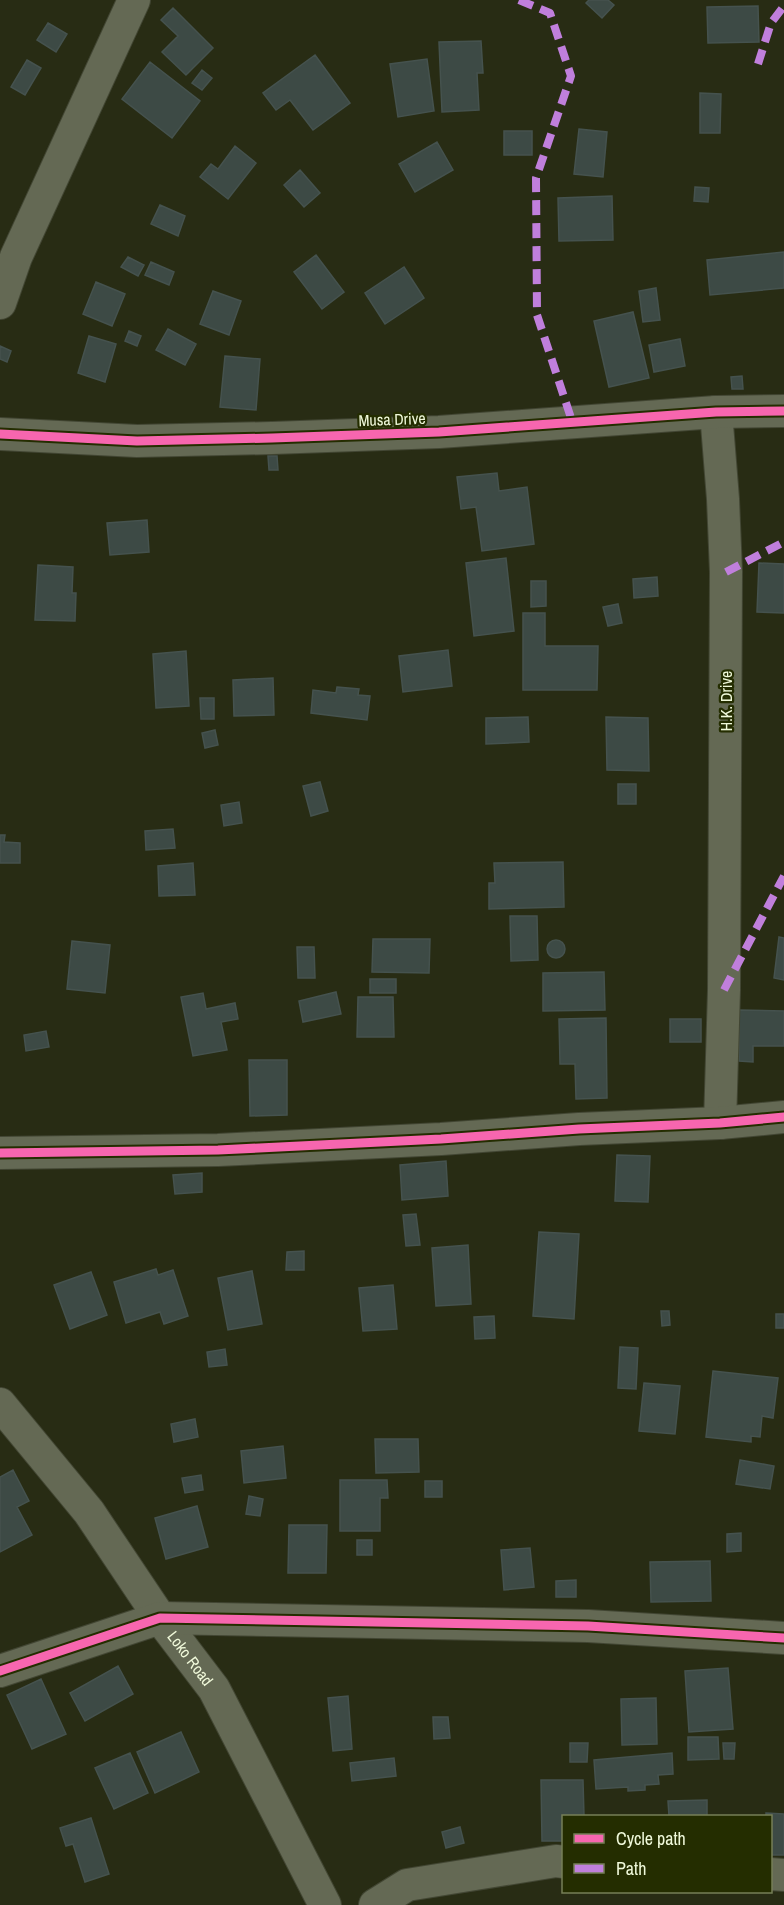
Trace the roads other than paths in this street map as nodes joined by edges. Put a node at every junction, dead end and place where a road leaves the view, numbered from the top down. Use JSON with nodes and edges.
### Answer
{"nodes":[{"id":1,"x":134,"y":0,"type":"edge"},
{"id":2,"x":0,"y":303,"type":"edge"},
{"id":3,"x":784,"y":411,"type":"edge"},
{"id":4,"x":716,"y":412,"type":"junction"},
{"id":5,"x":0,"y":434,"type":"edge"},
{"id":6,"x":784,"y":1117,"type":"edge"},
{"id":7,"x":720,"y":1123,"type":"junction"},
{"id":8,"x":0,"y":1153,"type":"edge"},
{"id":9,"x":0,"y":1404,"type":"edge"},
{"id":10,"x":160,"y":1618,"type":"junction"},
{"id":11,"x":784,"y":1638,"type":"edge"},
{"id":12,"x":0,"y":1671,"type":"edge"},
{"id":13,"x":562,"y":1862,"type":"edge"},
{"id":14,"x":325,"y":1905,"type":"edge"},
{"id":15,"x":375,"y":1905,"type":"edge"}],
"edges":[{"from":1,"to":2,"type":"street"},
{"from":3,"to":4,"type":"street","name":"Musa Drive"},
{"from":4,"to":5,"type":"street","name":"Musa Drive"},
{"from":4,"to":7,"type":"street","name":"H.K. Drive"},
{"from":6,"to":7,"type":"street"},
{"from":7,"to":8,"type":"street"},
{"from":9,"to":10,"type":"street","name":"Loko Road"},
{"from":10,"to":11,"type":"street"},
{"from":10,"to":12,"type":"street"},
{"from":10,"to":14,"type":"street","name":"Loko Road"},
{"from":13,"to":15,"type":"street"}]}
